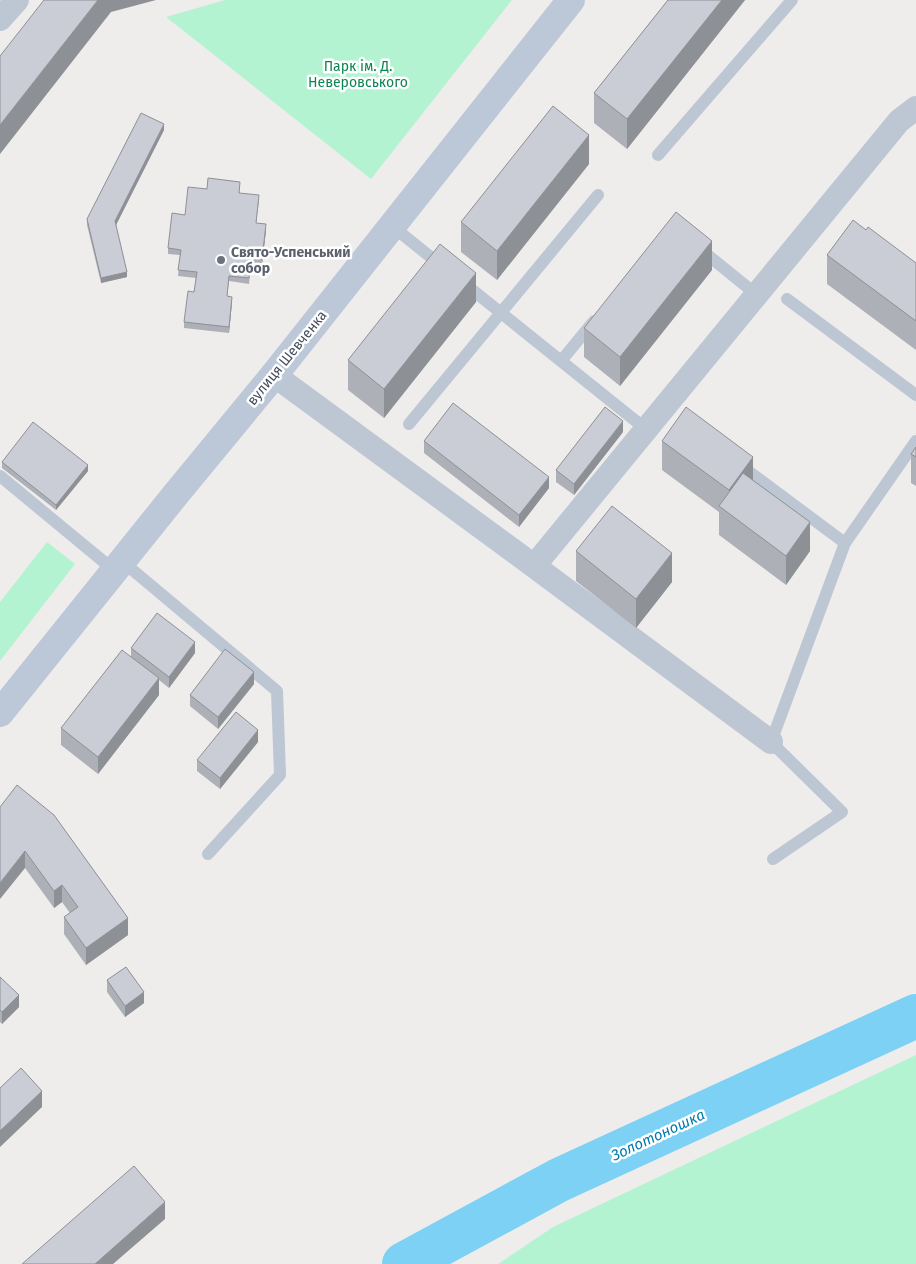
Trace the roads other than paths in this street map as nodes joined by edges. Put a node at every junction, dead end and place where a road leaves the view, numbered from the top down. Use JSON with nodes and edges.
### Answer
{"nodes":[{"id":1,"x":17,"y":0,"type":"edge"},
{"id":2,"x":571,"y":0,"type":"edge"},
{"id":3,"x":792,"y":0,"type":"edge"},
{"id":4,"x":0,"y":19,"type":"edge"},
{"id":5,"x":916,"y":108,"type":"edge"},
{"id":6,"x":658,"y":156,"type":"dead end"},
{"id":7,"x":598,"y":194,"type":"dead end"},
{"id":8,"x":392,"y":226,"type":"junction"},
{"id":9,"x":688,"y":239,"type":"edge"},
{"id":10,"x":758,"y":295,"type":"junction"},
{"id":11,"x":787,"y":299,"type":"dead end"},
{"id":12,"x":604,"y":308,"type":"edge"},
{"id":13,"x":500,"y":312,"type":"junction"},
{"id":14,"x":561,"y":361,"type":"junction"},
{"id":15,"x":274,"y":375,"type":"junction"},
{"id":16,"x":916,"y":394,"type":"edge"},
{"id":17,"x":409,"y":424,"type":"dead end"},
{"id":18,"x":647,"y":430,"type":"junction"},
{"id":19,"x":916,"y":441,"type":"edge"},
{"id":20,"x":730,"y":457,"type":"edge"},
{"id":21,"x":0,"y":476,"type":"edge"},
{"id":22,"x":844,"y":542,"type":"junction"},
{"id":23,"x":119,"y":566,"type":"junction"},
{"id":24,"x":534,"y":566,"type":"junction"},
{"id":25,"x":0,"y":713,"type":"edge"},
{"id":26,"x":771,"y":742,"type":"junction"},
{"id":27,"x":208,"y":854,"type":"dead end"},
{"id":28,"x":773,"y":859,"type":"dead end"}],
"edges":[{"from":1,"to":4,"type":"street"},
{"from":2,"to":8,"type":"main road","name":"вулиця Шевченка"},
{"from":3,"to":6,"type":"lane"},
{"from":5,"to":10,"type":"street"},
{"from":7,"to":13,"type":"lane"},
{"from":8,"to":13,"type":"lane"},
{"from":8,"to":15,"type":"main road","name":"вулиця Шевченка"},
{"from":9,"to":10,"type":"lane"},
{"from":10,"to":18,"type":"street"},
{"from":11,"to":16,"type":"lane"},
{"from":12,"to":14,"type":"lane"},
{"from":13,"to":14,"type":"lane"},
{"from":13,"to":17,"type":"lane"},
{"from":14,"to":18,"type":"lane"},
{"from":15,"to":23,"type":"main road","name":"вулиця Шевченка"},
{"from":15,"to":24,"type":"street"},
{"from":18,"to":24,"type":"street"},
{"from":19,"to":22,"type":"lane"},
{"from":20,"to":22,"type":"lane"},
{"from":21,"to":23,"type":"lane"},
{"from":22,"to":26,"type":"lane"},
{"from":23,"to":25,"type":"main road","name":"вулиця Шевченка"},
{"from":23,"to":27,"type":"lane"},
{"from":24,"to":26,"type":"street"},
{"from":26,"to":28,"type":"lane"}]}
